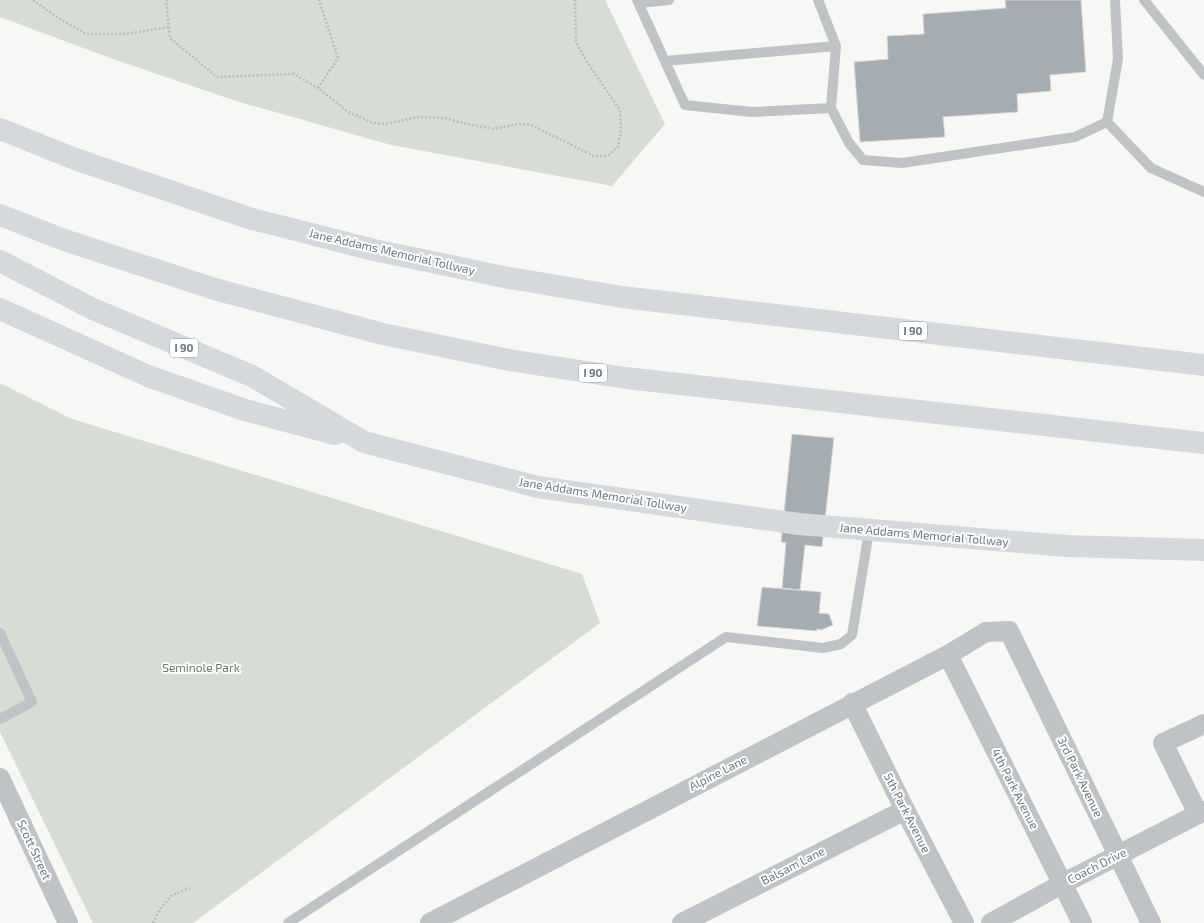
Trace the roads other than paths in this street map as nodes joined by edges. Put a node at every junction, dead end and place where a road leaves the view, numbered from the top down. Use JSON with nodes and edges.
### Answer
{"nodes":[{"id":1,"x":668,"y":0,"type":"edge"},
{"id":2,"x":818,"y":0,"type":"edge"},
{"id":3,"x":1116,"y":0,"type":"edge"},
{"id":4,"x":1144,"y":0,"type":"edge"},
{"id":5,"x":638,"y":2,"type":"edge"},
{"id":6,"x":836,"y":46,"type":"junction"},
{"id":7,"x":665,"y":61,"type":"junction"},
{"id":8,"x":1204,"y":75,"type":"edge"},
{"id":9,"x":831,"y":108,"type":"junction"},
{"id":10,"x":1107,"y":122,"type":"junction"},
{"id":11,"x":0,"y":129,"type":"edge"},
{"id":12,"x":1204,"y":192,"type":"edge"},
{"id":13,"x":0,"y":215,"type":"edge"},
{"id":14,"x":0,"y":261,"type":"edge"},
{"id":15,"x":0,"y":309,"type":"edge"},
{"id":16,"x":1204,"y":365,"type":"edge"},
{"id":17,"x":364,"y":442,"type":"junction"},
{"id":18,"x":1204,"y":443,"type":"edge"},
{"id":19,"x":869,"y":531,"type":"junction"},
{"id":20,"x":1204,"y":550,"type":"edge"},
{"id":21,"x":1009,"y":631,"type":"joint"},
{"id":22,"x":0,"y":632,"type":"edge"},
{"id":23,"x":948,"y":655,"type":"junction"},
{"id":24,"x":852,"y":703,"type":"junction"},
{"id":25,"x":0,"y":719,"type":"edge"},
{"id":26,"x":1204,"y":724,"type":"edge"},
{"id":27,"x":0,"y":778,"type":"edge"},
{"id":28,"x":905,"y":810,"type":"junction"},
{"id":29,"x":1201,"y":813,"type":"edge"},
{"id":30,"x":1118,"y":855,"type":"junction"},
{"id":31,"x":1062,"y":884,"type":"junction"},
{"id":32,"x":68,"y":923,"type":"edge"},
{"id":33,"x":288,"y":923,"type":"edge"},
{"id":34,"x":430,"y":923,"type":"edge"},
{"id":35,"x":682,"y":923,"type":"edge"},
{"id":36,"x":964,"y":923,"type":"edge"},
{"id":37,"x":991,"y":923,"type":"edge"},
{"id":38,"x":1082,"y":923,"type":"edge"},
{"id":39,"x":1151,"y":923,"type":"edge"}],
"edges":[{"from":1,"to":5,"type":"lane"},
{"from":2,"to":6,"type":"lane"},
{"from":3,"to":10,"type":"lane"},
{"from":4,"to":8,"type":"lane"},
{"from":5,"to":7,"type":"lane"},
{"from":6,"to":7,"type":"lane"},
{"from":6,"to":9,"type":"lane"},
{"from":7,"to":9,"type":"lane"},
{"from":9,"to":10,"type":"lane"},
{"from":10,"to":12,"type":"lane"},
{"from":11,"to":16,"type":"highway","name":"Jane Addams Memorial Tollway","number":"I 90"},
{"from":13,"to":18,"type":"highway","number":"I 90"},
{"from":14,"to":17,"type":"highway","name":"Jane Addams Memorial Tollway","number":"I 90"},
{"from":15,"to":17,"type":"highway"},
{"from":17,"to":19,"type":"highway","name":"Jane Addams Memorial Tollway","number":"I 90"},
{"from":19,"to":20,"type":"highway","name":"Jane Addams Memorial Tollway","number":"I 90"},
{"from":19,"to":33,"type":"lane"},
{"from":21,"to":23,"type":"street","name":"Alpine Lane"},
{"from":21,"to":30,"type":"street","name":"3rd Park Avenue"},
{"from":22,"to":25,"type":"lane"},
{"from":23,"to":24,"type":"street","name":"Alpine Lane"},
{"from":23,"to":31,"type":"street","name":"4th Park Avenue"},
{"from":24,"to":28,"type":"street","name":"5th Park Avenue"},
{"from":24,"to":34,"type":"street","name":"Alpine Lane"},
{"from":26,"to":29,"type":"street"},
{"from":27,"to":32,"type":"street","name":"Scott Street"},
{"from":28,"to":35,"type":"street","name":"Balsam Lane"},
{"from":28,"to":36,"type":"street","name":"5th Park Avenue"},
{"from":29,"to":30,"type":"street","name":"Coach Drive"},
{"from":30,"to":31,"type":"street","name":"Coach Drive"},
{"from":30,"to":39,"type":"street","name":"3rd Park Avenue"},
{"from":31,"to":37,"type":"street","name":"Coach Drive"},
{"from":31,"to":38,"type":"street","name":"4th Park Avenue"}]}
